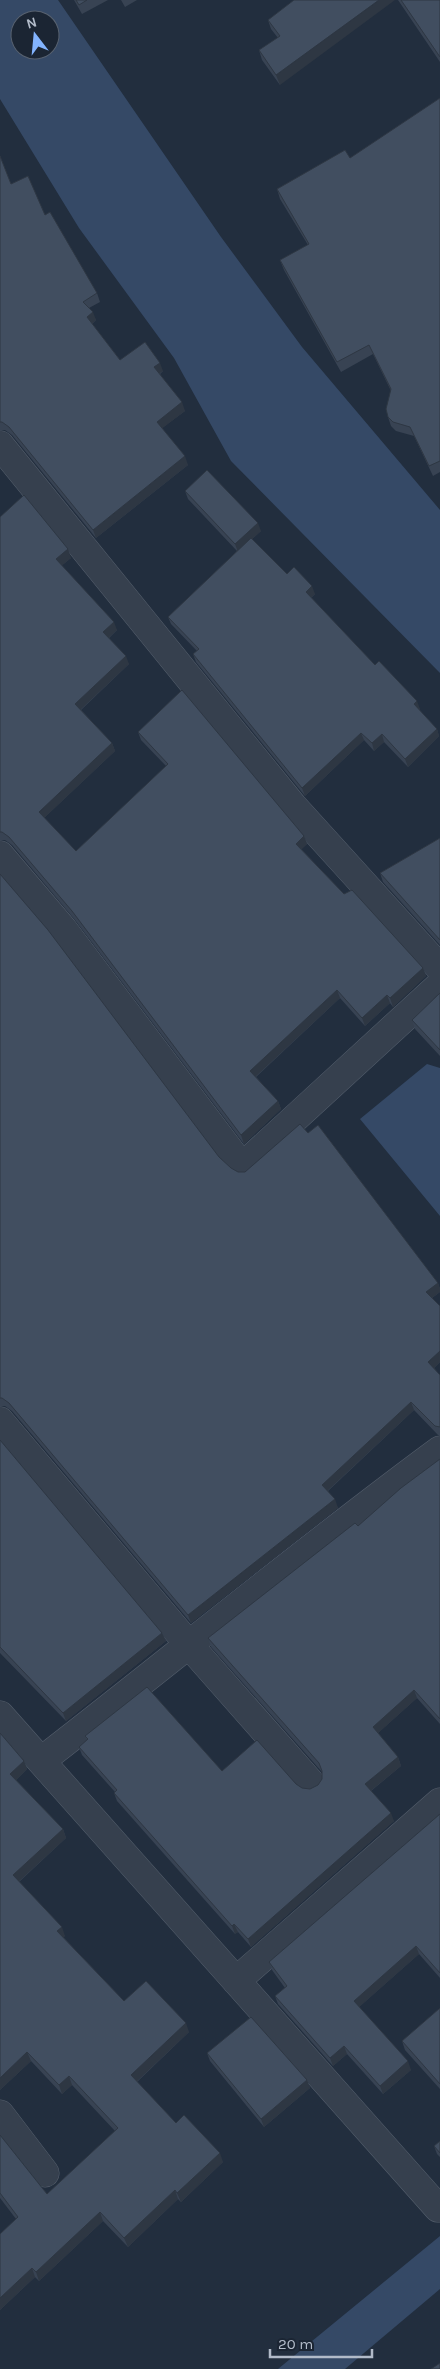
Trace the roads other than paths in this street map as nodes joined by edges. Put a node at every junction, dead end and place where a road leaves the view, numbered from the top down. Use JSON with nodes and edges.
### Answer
{"nodes":[{"id":1,"x":0,"y":445,"type":"edge"},
{"id":2,"x":0,"y":855,"type":"edge"},
{"id":3,"x":440,"y":968,"type":"edge"},
{"id":4,"x":440,"y":985,"type":"edge"},
{"id":5,"x":0,"y":1421,"type":"edge"},
{"id":6,"x":440,"y":1450,"type":"edge"},
{"id":7,"x":190,"y":1646,"type":"junction"},
{"id":8,"x":0,"y":1715,"type":"edge"},
{"id":9,"x":41,"y":1762,"type":"junction"},
{"id":10,"x":310,"y":1782,"type":"dead end"},
{"id":11,"x":440,"y":1802,"type":"edge"},
{"id":12,"x":236,"y":1981,"type":"junction"},
{"id":13,"x":0,"y":2114,"type":"edge"},
{"id":14,"x":45,"y":2173,"type":"dead end"},
{"id":15,"x":438,"y":2208,"type":"dead end"}],
"edges":[{"from":1,"to":3,"type":"street"},
{"from":2,"to":4,"type":"street"},
{"from":5,"to":7,"type":"street"},
{"from":6,"to":7,"type":"street"},
{"from":7,"to":9,"type":"street"},
{"from":7,"to":10,"type":"street"},
{"from":8,"to":9,"type":"street"},
{"from":9,"to":12,"type":"street"},
{"from":11,"to":12,"type":"street"},
{"from":12,"to":15,"type":"street"},
{"from":13,"to":14,"type":"street"}]}
